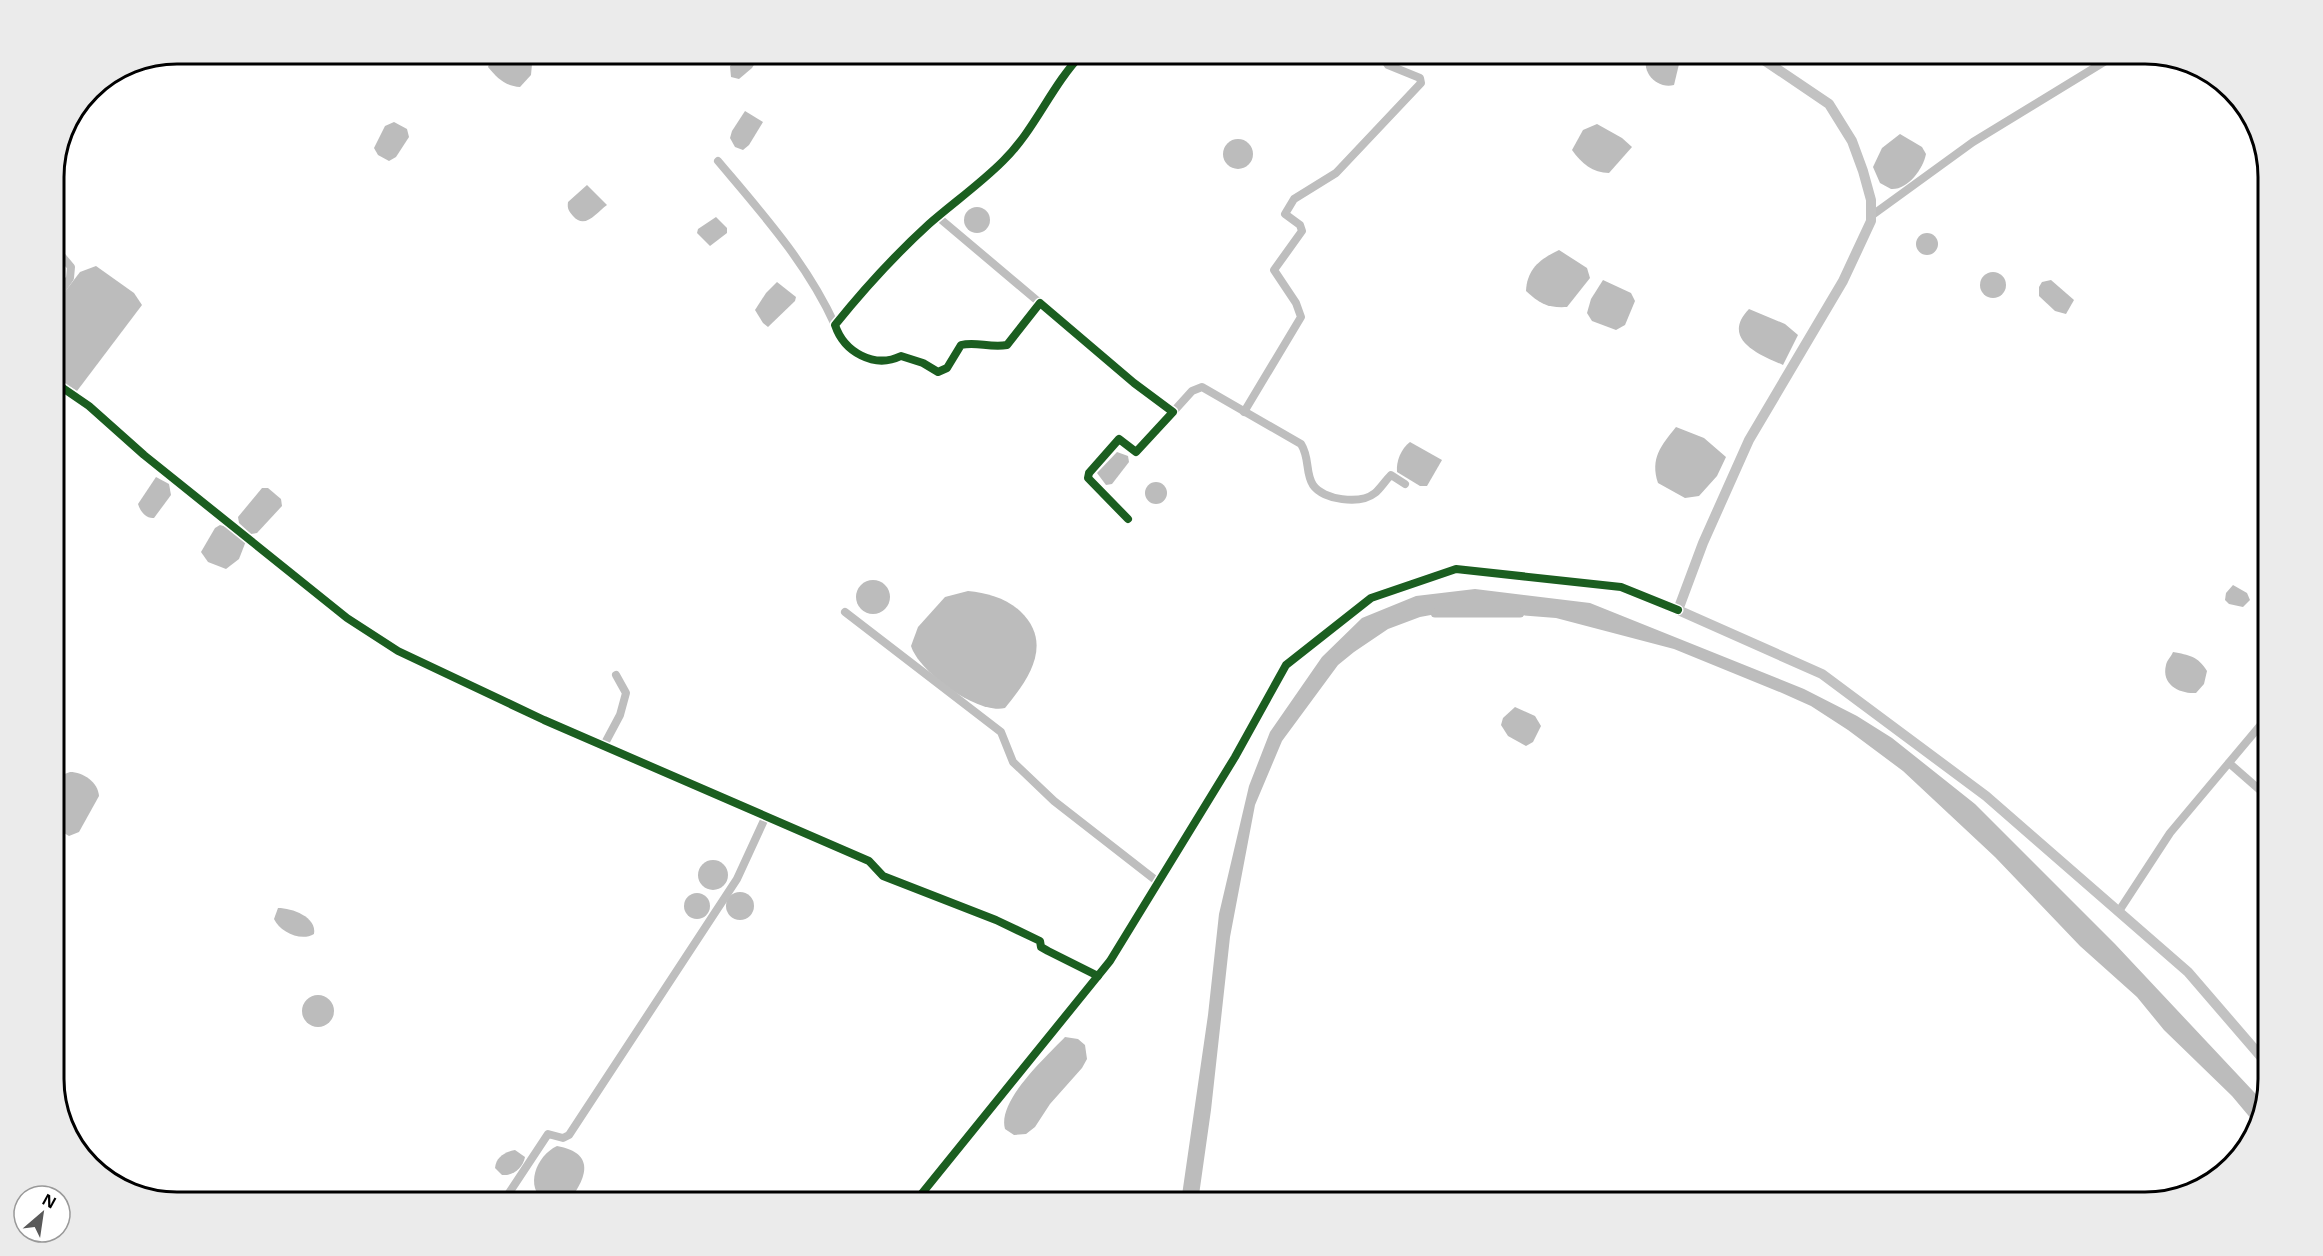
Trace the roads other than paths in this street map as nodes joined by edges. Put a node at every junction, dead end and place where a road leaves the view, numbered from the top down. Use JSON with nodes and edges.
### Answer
{"nodes":[{"id":1,"x":1072,"y":64,"type":"edge"},
{"id":2,"x":1387,"y":64,"type":"edge"},
{"id":3,"x":1770,"y":64,"type":"edge"},
{"id":4,"x":2101,"y":64,"type":"edge"},
{"id":5,"x":718,"y":161,"type":"dead end"},
{"id":6,"x":1871,"y":216,"type":"junction"},
{"id":7,"x":938,"y":217,"type":"junction"},
{"id":8,"x":65,"y":260,"type":"edge"},
{"id":9,"x":65,"y":285,"type":"edge"},
{"id":10,"x":1040,"y":303,"type":"junction"},
{"id":11,"x":834,"y":325,"type":"junction"},
{"id":12,"x":65,"y":390,"type":"edge"},
{"id":13,"x":1244,"y":411,"type":"junction"},
{"id":14,"x":1173,"y":412,"type":"junction"},
{"id":15,"x":1405,"y":484,"type":"dead end"},
{"id":16,"x":1128,"y":519,"type":"dead end"},
{"id":17,"x":1677,"y":610,"type":"junction"},
{"id":18,"x":846,"y":612,"type":"dead end"},
{"id":19,"x":616,"y":675,"type":"dead end"},
{"id":20,"x":2258,"y":729,"type":"edge"},
{"id":21,"x":604,"y":745,"type":"junction"},
{"id":22,"x":2229,"y":763,"type":"junction"},
{"id":23,"x":2258,"y":788,"type":"edge"},
{"id":24,"x":766,"y":816,"type":"junction"},
{"id":25,"x":1158,"y":882,"type":"junction"},
{"id":26,"x":2119,"y":911,"type":"junction"},
{"id":27,"x":1098,"y":976,"type":"junction"},
{"id":28,"x":2258,"y":1053,"type":"edge"},
{"id":29,"x":510,"y":1192,"type":"edge"},
{"id":30,"x":923,"y":1192,"type":"edge"}],
"edges":[{"from":1,"to":7,"type":"street"},
{"from":2,"to":13,"type":"street"},
{"from":3,"to":6,"type":"main road"},
{"from":4,"to":6,"type":"street"},
{"from":5,"to":11,"type":"street"},
{"from":6,"to":17,"type":"main road"},
{"from":7,"to":10,"type":"street"},
{"from":7,"to":11,"type":"street"},
{"from":8,"to":9,"type":"street"},
{"from":10,"to":11,"type":"street"},
{"from":10,"to":14,"type":"street"},
{"from":12,"to":21,"type":"street"},
{"from":13,"to":14,"type":"street"},
{"from":13,"to":15,"type":"street"},
{"from":14,"to":16,"type":"street"},
{"from":17,"to":25,"type":"street"},
{"from":17,"to":26,"type":"main road"},
{"from":18,"to":25,"type":"street"},
{"from":19,"to":21,"type":"street"},
{"from":20,"to":22,"type":"street"},
{"from":21,"to":24,"type":"street"},
{"from":22,"to":23,"type":"street"},
{"from":22,"to":26,"type":"street"},
{"from":24,"to":27,"type":"street"},
{"from":24,"to":29,"type":"street"},
{"from":25,"to":27,"type":"street"},
{"from":26,"to":28,"type":"main road"},
{"from":27,"to":30,"type":"street"}]}
